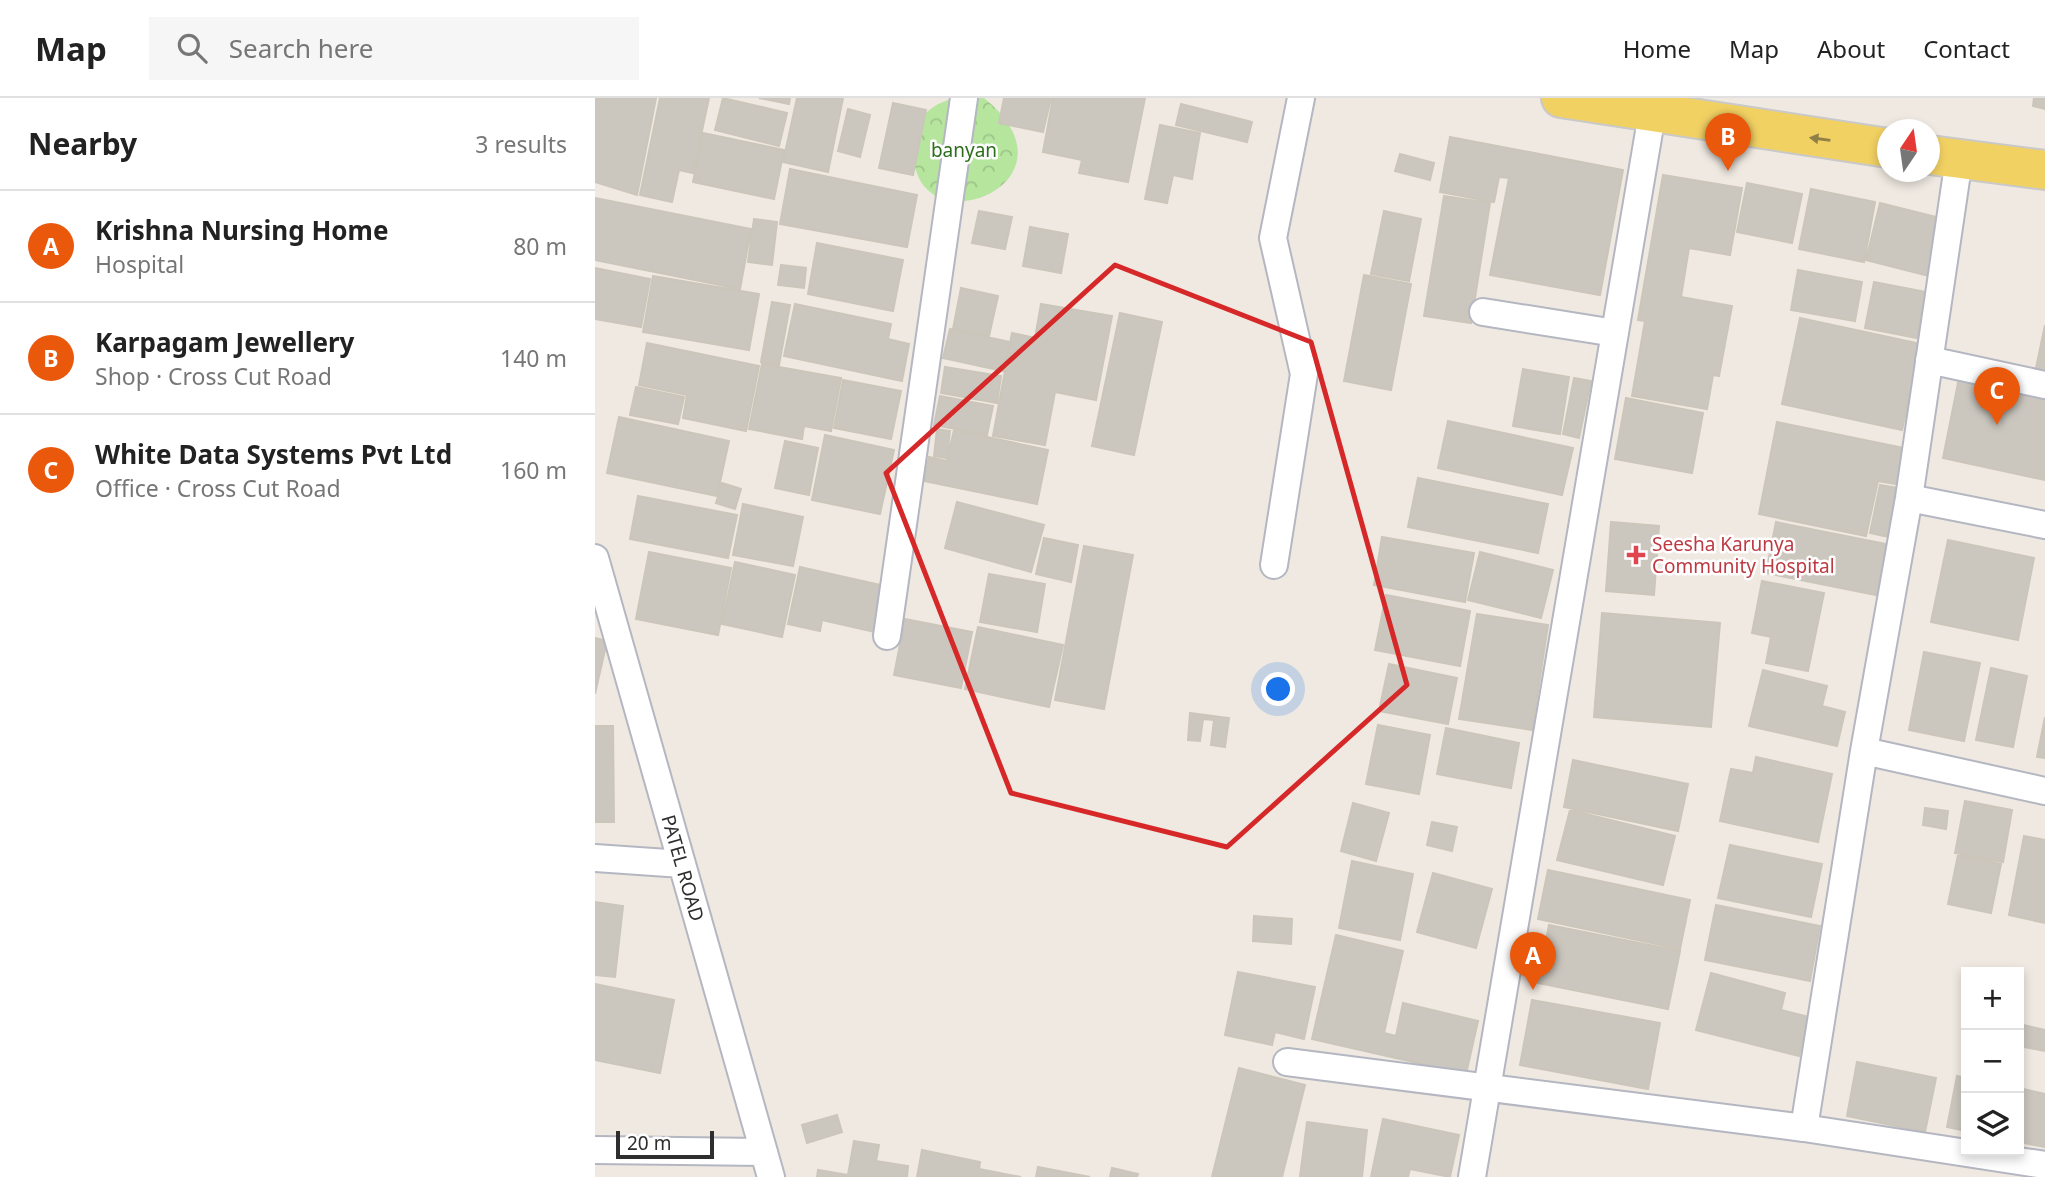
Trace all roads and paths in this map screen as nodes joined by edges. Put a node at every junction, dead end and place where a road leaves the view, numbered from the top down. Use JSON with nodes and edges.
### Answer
{"nodes":[{"id":1,"x":964,"y":98,"type":"edge"},
{"id":2,"x":1301,"y":98,"type":"edge"},
{"id":3,"x":1561,"y":98,"type":"edge"},
{"id":4,"x":1652,"y":114,"type":"junction"},
{"id":5,"x":1877,"y":146,"type":"edge"},
{"id":6,"x":1944,"y":157,"type":"edge"},
{"id":7,"x":2045,"y":170,"type":"edge"},
{"id":8,"x":1483,"y":312,"type":"dead end"},
{"id":9,"x":1615,"y":333,"type":"junction"},
{"id":10,"x":1929,"y":360,"type":"junction"},
{"id":11,"x":2045,"y":385,"type":"edge"},
{"id":12,"x":1909,"y":498,"type":"junction"},
{"id":13,"x":2045,"y":525,"type":"edge"},
{"id":14,"x":595,"y":558,"type":"edge"},
{"id":15,"x":1274,"y":565,"type":"dead end"},
{"id":16,"x":887,"y":636,"type":"dead end"},
{"id":17,"x":1864,"y":751,"type":"junction"},
{"id":18,"x":2045,"y":790,"type":"edge"},
{"id":19,"x":595,"y":858,"type":"edge"},
{"id":20,"x":682,"y":864,"type":"junction"},
{"id":21,"x":1287,"y":1062,"type":"dead end"},
{"id":22,"x":1487,"y":1090,"type":"junction"},
{"id":23,"x":1804,"y":1128,"type":"junction"},
{"id":24,"x":595,"y":1150,"type":"edge"},
{"id":25,"x":767,"y":1165,"type":"edge"},
{"id":26,"x":2045,"y":1165,"type":"edge"},
{"id":27,"x":1472,"y":1177,"type":"edge"}],
"edges":[{"from":1,"to":16,"type":"street"},
{"from":2,"to":15,"type":"street"},
{"from":3,"to":4,"type":"main road"},
{"from":5,"to":4,"type":"main road","one_way":true},
{"from":4,"to":9,"type":"street"},
{"from":6,"to":7,"type":"main road"},
{"from":6,"to":10,"type":"street"},
{"from":8,"to":9,"type":"street"},
{"from":9,"to":22,"type":"street"},
{"from":10,"to":11,"type":"street"},
{"from":10,"to":12,"type":"street"},
{"from":12,"to":13,"type":"street"},
{"from":12,"to":17,"type":"street"},
{"from":14,"to":20,"type":"street","name":"PATEL ROAD"},
{"from":17,"to":18,"type":"street"},
{"from":17,"to":23,"type":"street"},
{"from":19,"to":20,"type":"street"},
{"from":20,"to":25,"type":"street","name":"PATEL ROAD"},
{"from":21,"to":22,"type":"street"},
{"from":22,"to":23,"type":"street"},
{"from":22,"to":27,"type":"street"},
{"from":23,"to":26,"type":"street"},
{"from":24,"to":25,"type":"street"}]}
